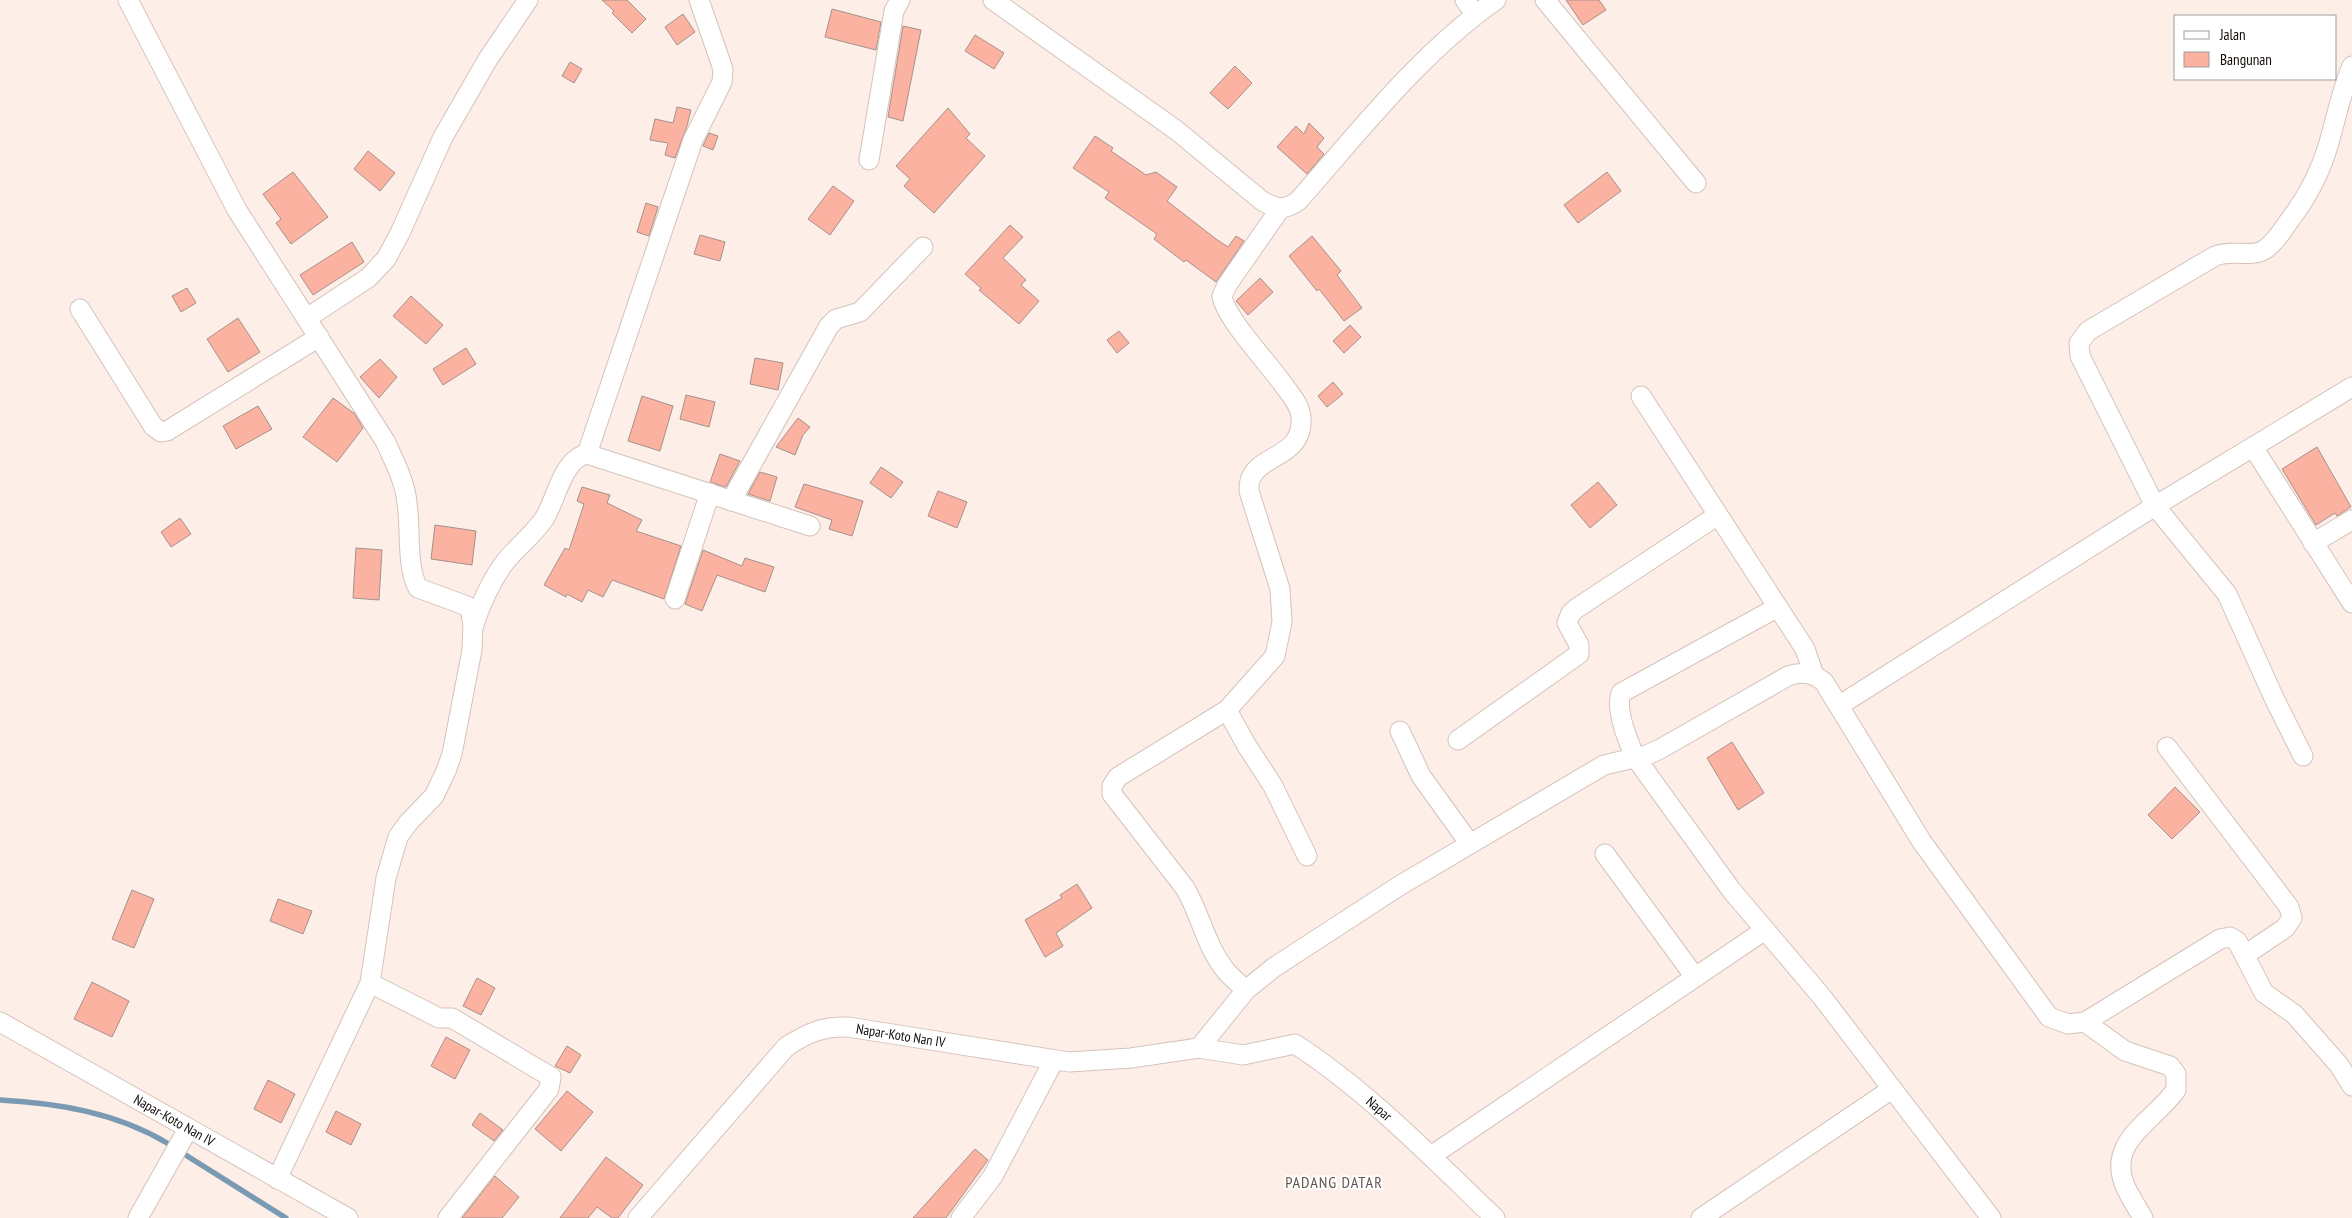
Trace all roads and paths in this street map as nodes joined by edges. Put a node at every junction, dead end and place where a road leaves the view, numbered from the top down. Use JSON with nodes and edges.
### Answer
{"nodes":[{"id":1,"x":128,"y":0,"type":"edge"},
{"id":2,"x":528,"y":0,"type":"edge"},
{"id":3,"x":699,"y":0,"type":"edge"},
{"id":4,"x":900,"y":0,"type":"edge"},
{"id":5,"x":993,"y":0,"type":"edge"},
{"id":6,"x":1496,"y":0,"type":"edge"},
{"id":7,"x":1544,"y":0,"type":"edge"},
{"id":8,"x":1470,"y":7,"type":"edge"},
{"id":9,"x":2352,"y":66,"type":"edge"},
{"id":10,"x":869,"y":160,"type":"dead end"},
{"id":11,"x":1696,"y":183,"type":"dead end"},
{"id":12,"x":1280,"y":209,"type":"junction"},
{"id":13,"x":923,"y":246,"type":"dead end"},
{"id":14,"x":80,"y":309,"type":"dead end"},
{"id":15,"x":308,"y":318,"type":"junction"},
{"id":16,"x":319,"y":337,"type":"junction"},
{"id":17,"x":2352,"y":387,"type":"edge"},
{"id":18,"x":1641,"y":396,"type":"dead end"},
{"id":19,"x":2253,"y":447,"type":"junction"},
{"id":20,"x":587,"y":454,"type":"junction"},
{"id":21,"x":710,"y":494,"type":"junction"},
{"id":22,"x":731,"y":501,"type":"junction"},
{"id":23,"x":2155,"y":506,"type":"junction"},
{"id":24,"x":1718,"y":515,"type":"junction"},
{"id":25,"x":2352,"y":520,"type":"edge"},
{"id":26,"x":810,"y":526,"type":"dead end"},
{"id":27,"x":2313,"y":543,"type":"junction"},
{"id":28,"x":675,"y":599,"type":"dead end"},
{"id":29,"x":2352,"y":603,"type":"edge"},
{"id":30,"x":1778,"y":607,"type":"junction"},
{"id":31,"x":472,"y":621,"type":"junction"},
{"id":32,"x":1814,"y":675,"type":"junction"},
{"id":33,"x":1840,"y":706,"type":"junction"},
{"id":34,"x":1227,"y":710,"type":"junction"},
{"id":35,"x":1400,"y":731,"type":"dead end"},
{"id":36,"x":1458,"y":740,"type":"dead end"},
{"id":37,"x":2167,"y":747,"type":"dead end"},
{"id":38,"x":2303,"y":756,"type":"dead end"},
{"id":39,"x":1635,"y":757,"type":"junction"},
{"id":40,"x":1470,"y":844,"type":"junction"},
{"id":41,"x":1605,"y":854,"type":"dead end"},
{"id":42,"x":1307,"y":856,"type":"dead end"},
{"id":43,"x":1765,"y":930,"type":"junction"},
{"id":44,"x":2245,"y":955,"type":"junction"},
{"id":45,"x":1695,"y":977,"type":"junction"},
{"id":46,"x":370,"y":983,"type":"junction"},
{"id":47,"x":1246,"y":990,"type":"junction"},
{"id":48,"x":0,"y":1022,"type":"edge"},
{"id":49,"x":2085,"y":1022,"type":"junction"},
{"id":50,"x":1198,"y":1048,"type":"junction"},
{"id":51,"x":1243,"y":1055,"type":"joint"},
{"id":52,"x":1054,"y":1060,"type":"junction"},
{"id":53,"x":2352,"y":1086,"type":"edge"},
{"id":54,"x":1892,"y":1089,"type":"junction"},
{"id":55,"x":188,"y":1129,"type":"junction"},
{"id":56,"x":1431,"y":1156,"type":"junction"},
{"id":57,"x":277,"y":1179,"type":"junction"},
{"id":58,"x":138,"y":1218,"type":"edge"},
{"id":59,"x":348,"y":1218,"type":"edge"},
{"id":60,"x":448,"y":1218,"type":"edge"},
{"id":61,"x":638,"y":1218,"type":"edge"},
{"id":62,"x":961,"y":1218,"type":"edge"},
{"id":63,"x":1495,"y":1218,"type":"edge"},
{"id":64,"x":1701,"y":1218,"type":"edge"},
{"id":65,"x":1991,"y":1218,"type":"edge"},
{"id":66,"x":2143,"y":1218,"type":"edge"}],
"edges":[{"from":1,"to":15,"type":"street"},
{"from":2,"to":15,"type":"street"},
{"from":3,"to":20,"type":"street"},
{"from":4,"to":10,"type":"street"},
{"from":5,"to":12,"type":"street"},
{"from":6,"to":8,"type":"street"},
{"from":7,"to":11,"type":"street"},
{"from":8,"to":12,"type":"street"},
{"from":9,"to":23,"type":"street"},
{"from":12,"to":34,"type":"street"},
{"from":13,"to":22,"type":"street"},
{"from":14,"to":16,"type":"street"},
{"from":15,"to":16,"type":"street"},
{"from":16,"to":31,"type":"street"},
{"from":17,"to":19,"type":"street"},
{"from":18,"to":24,"type":"street"},
{"from":19,"to":23,"type":"street"},
{"from":19,"to":27,"type":"street"},
{"from":20,"to":21,"type":"street"},
{"from":20,"to":31,"type":"street"},
{"from":21,"to":22,"type":"street"},
{"from":21,"to":28,"type":"street"},
{"from":22,"to":26,"type":"street"},
{"from":23,"to":33,"type":"street"},
{"from":23,"to":38,"type":"street"},
{"from":24,"to":30,"type":"street"},
{"from":24,"to":36,"type":"street"},
{"from":25,"to":27,"type":"street"},
{"from":27,"to":29,"type":"street"},
{"from":30,"to":32,"type":"street"},
{"from":30,"to":39,"type":"street"},
{"from":31,"to":46,"type":"street"},
{"from":32,"to":33,"type":"street"},
{"from":32,"to":39,"type":"street"},
{"from":33,"to":49,"type":"street"},
{"from":34,"to":42,"type":"street"},
{"from":34,"to":47,"type":"street"},
{"from":35,"to":40,"type":"street"},
{"from":37,"to":44,"type":"street"},
{"from":39,"to":40,"type":"street"},
{"from":39,"to":43,"type":"street"},
{"from":40,"to":47,"type":"street"},
{"from":41,"to":45,"type":"street"},
{"from":43,"to":45,"type":"street"},
{"from":43,"to":54,"type":"street"},
{"from":44,"to":49,"type":"street"},
{"from":44,"to":53,"type":"street"},
{"from":45,"to":56,"type":"street"},
{"from":46,"to":57,"type":"street"},
{"from":46,"to":60,"type":"street"},
{"from":47,"to":50,"type":"street"},
{"from":48,"to":55,"type":"street","name":"Napar-Koto Nan IV"},
{"from":49,"to":66,"type":"street"},
{"from":50,"to":51,"type":"street","name":"Napar-Koto Nan IV"},
{"from":50,"to":52,"type":"street","name":"Napar-Koto Nan IV"},
{"from":51,"to":56,"type":"street","name":"Napar"},
{"from":52,"to":61,"type":"street","name":"Napar-Koto Nan IV"},
{"from":52,"to":62,"type":"street"},
{"from":54,"to":64,"type":"street"},
{"from":54,"to":65,"type":"street"},
{"from":55,"to":57,"type":"street","name":"Napar-Koto Nan IV"},
{"from":55,"to":58,"type":"street"},
{"from":56,"to":63,"type":"street","name":"Napar"},
{"from":57,"to":59,"type":"street","name":"Napar-Koto Nan IV"}]}
